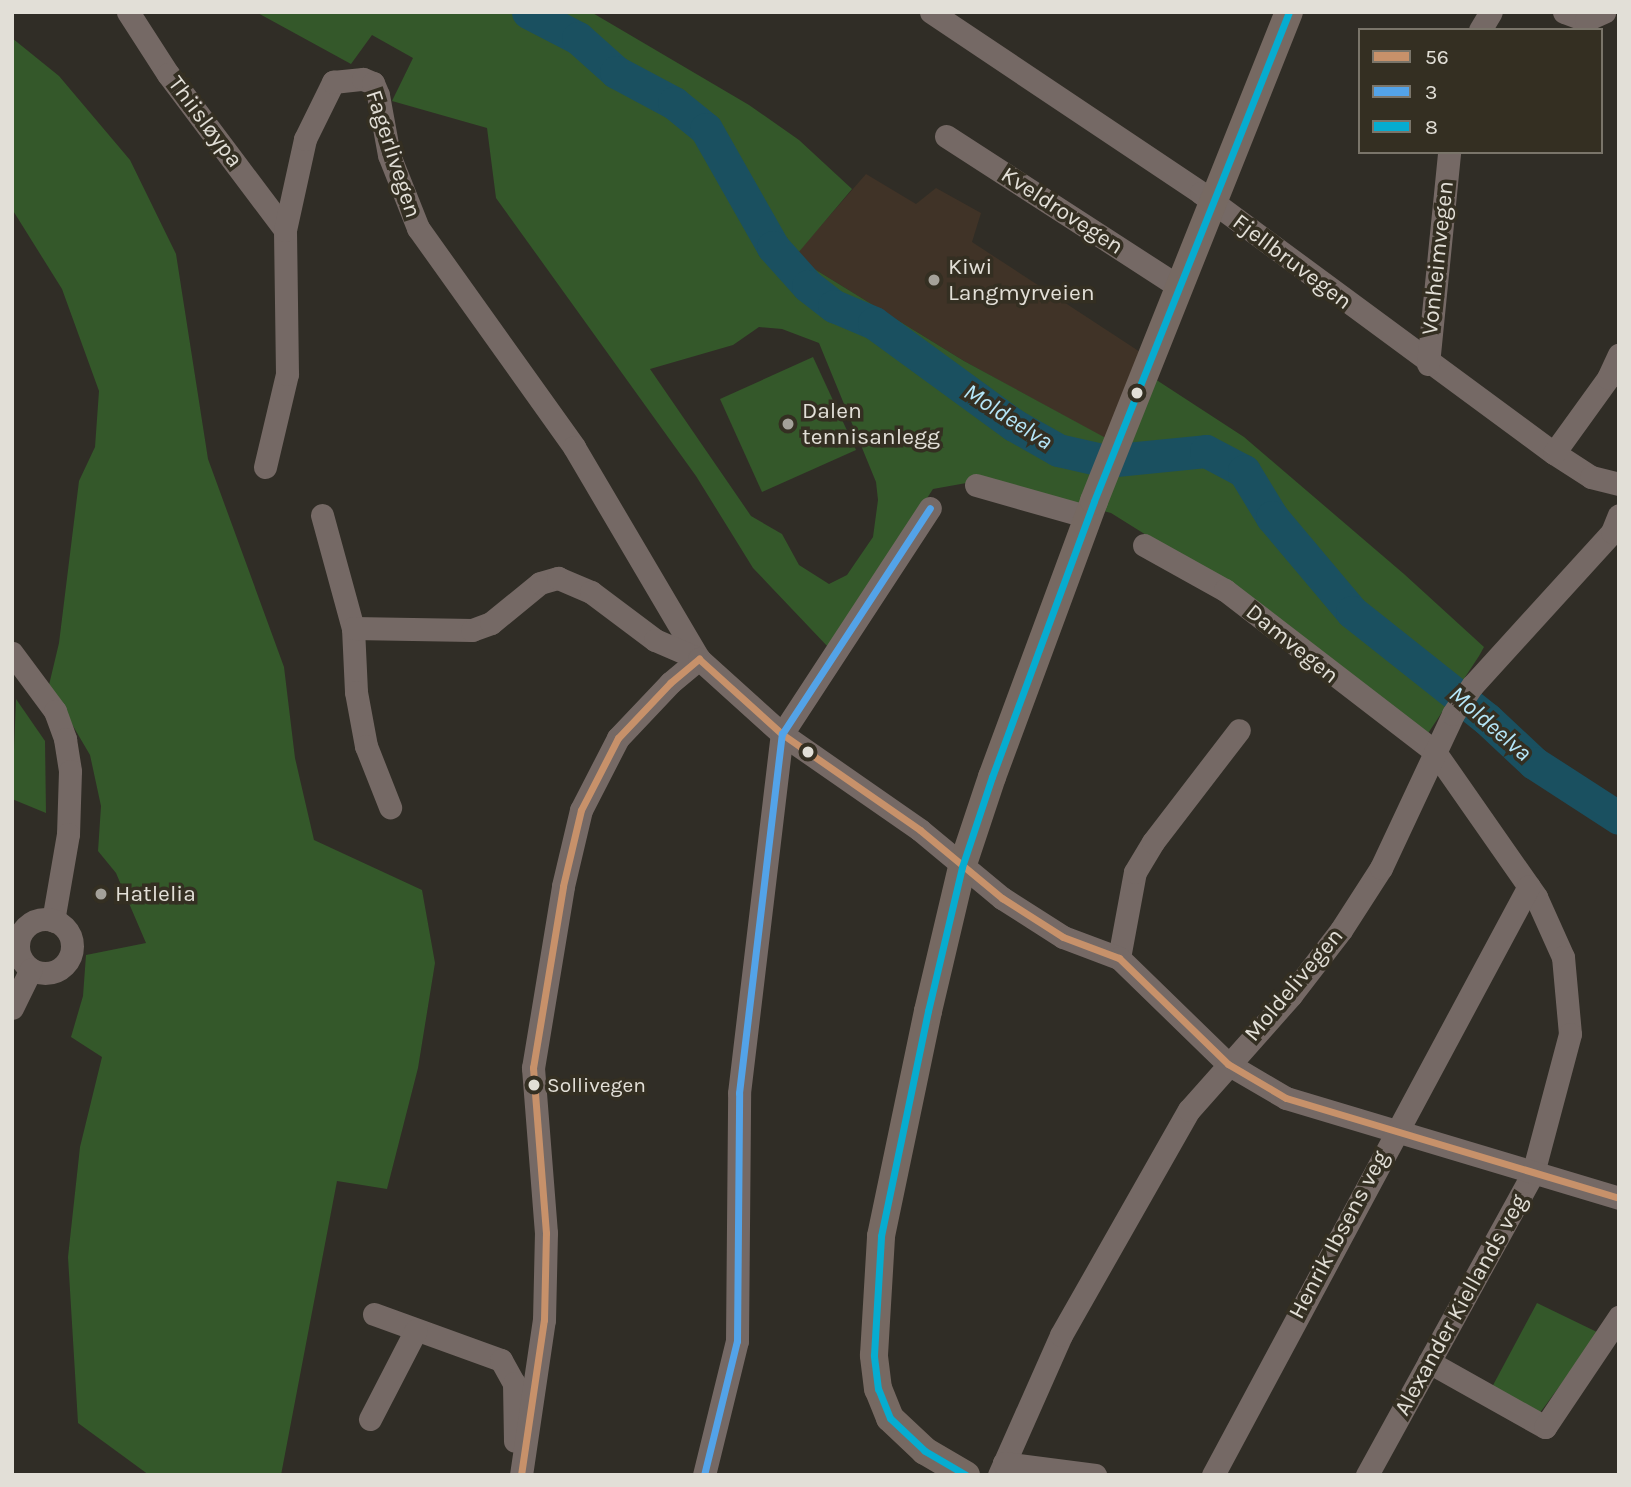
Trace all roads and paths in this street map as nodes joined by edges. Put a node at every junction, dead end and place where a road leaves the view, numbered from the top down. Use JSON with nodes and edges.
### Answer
{"nodes":[{"id":1,"x":128,"y":12,"type":"edge"},
{"id":2,"x":932,"y":12,"type":"edge"},
{"id":3,"x":1289,"y":12,"type":"edge"},
{"id":4,"x":1491,"y":12,"type":"edge"},
{"id":5,"x":1564,"y":12,"type":"edge"},
{"id":6,"x":1604,"y":12,"type":"edge"},
{"id":7,"x":1481,"y":28,"type":"edge"},
{"id":8,"x":946,"y":136,"type":"dead end"},
{"id":9,"x":1449,"y":154,"type":"edge"},
{"id":10,"x":1214,"y":203,"type":"junction"},
{"id":11,"x":285,"y":230,"type":"junction"},
{"id":12,"x":1179,"y":287,"type":"junction"},
{"id":13,"x":1619,"y":354,"type":"edge"},
{"id":14,"x":1428,"y":364,"type":"junction"},
{"id":15,"x":1554,"y":453,"type":"junction"},
{"id":16,"x":265,"y":467,"type":"dead end"},
{"id":17,"x":1619,"y":484,"type":"edge"},
{"id":18,"x":976,"y":485,"type":"dead end"},
{"id":19,"x":930,"y":508,"type":"dead end"},
{"id":20,"x":1092,"y":509,"type":"junction"},
{"id":21,"x":322,"y":515,"type":"dead end"},
{"id":22,"x":1619,"y":515,"type":"edge"},
{"id":23,"x":1144,"y":544,"type":"dead end"},
{"id":24,"x":353,"y":628,"type":"junction"},
{"id":25,"x":12,"y":653,"type":"edge"},
{"id":26,"x":699,"y":659,"type":"junction"},
{"id":27,"x":1239,"y":730,"type":"dead end"},
{"id":28,"x":782,"y":734,"type":"junction"},
{"id":29,"x":1434,"y":752,"type":"junction"},
{"id":30,"x":390,"y":807,"type":"dead end"},
{"id":31,"x":962,"y":867,"type":"junction"},
{"id":32,"x":1529,"y":886,"type":"junction"},
{"id":33,"x":53,"y":921,"type":"junction"},
{"id":34,"x":1119,"y":958,"type":"junction"},
{"id":35,"x":31,"y":969,"type":"junction"},
{"id":36,"x":12,"y":1008,"type":"edge"},
{"id":37,"x":1228,"y":1063,"type":"junction"},
{"id":38,"x":1394,"y":1131,"type":"junction"},
{"id":39,"x":1533,"y":1173,"type":"junction"},
{"id":40,"x":1619,"y":1198,"type":"edge"},
{"id":41,"x":374,"y":1314,"type":"dead end"},
{"id":42,"x":1619,"y":1317,"type":"edge"},
{"id":43,"x":416,"y":1330,"type":"junction"},
{"id":44,"x":1429,"y":1362,"type":"junction"},
{"id":45,"x":370,"y":1419,"type":"dead end"},
{"id":46,"x":522,"y":1465,"type":"edge"},
{"id":47,"x":1004,"y":1471,"type":"edge"},
{"id":48,"x":704,"y":1475,"type":"edge"},
{"id":49,"x":966,"y":1475,"type":"edge"},
{"id":50,"x":1095,"y":1475,"type":"edge"},
{"id":51,"x":1213,"y":1475,"type":"edge"},
{"id":52,"x":1367,"y":1475,"type":"edge"}],
"edges":[{"from":1,"to":11,"type":"street","name":"Thiisløypa"},
{"from":2,"to":10,"type":"street","name":"Fjellbruvegen"},
{"from":3,"to":10,"type":"main road"},
{"from":4,"to":7,"type":"street"},
{"from":5,"to":6,"type":"street"},
{"from":8,"to":12,"type":"street","name":"Kveldrovegen"},
{"from":9,"to":14,"type":"street","name":"Vonheimvegen"},
{"from":10,"to":12,"type":"main road"},
{"from":10,"to":14,"type":"street","name":"Fjellbruvegen"},
{"from":11,"to":16,"type":"street","name":"Fagerlivegen"},
{"from":11,"to":26,"type":"street","name":"Fagerlivegen"},
{"from":12,"to":20,"type":"main road"},
{"from":13,"to":15,"type":"street"},
{"from":14,"to":15,"type":"street","name":"Fjellbruvegen"},
{"from":15,"to":17,"type":"street","name":"Fjellbruvegen"},
{"from":18,"to":20,"type":"street"},
{"from":19,"to":28,"type":"street"},
{"from":20,"to":31,"type":"main road"},
{"from":21,"to":24,"type":"street"},
{"from":22,"to":29,"type":"street","name":"Moldelivegen"},
{"from":23,"to":29,"type":"street","name":"Damvegen"},
{"from":24,"to":26,"type":"street"},
{"from":24,"to":30,"type":"street"},
{"from":25,"to":33,"type":"street"},
{"from":26,"to":28,"type":"street","name":"Fagerlivegen"},
{"from":26,"to":46,"type":"street"},
{"from":27,"to":34,"type":"street"},
{"from":28,"to":31,"type":"street","name":"Fagerlivegen"},
{"from":28,"to":48,"type":"street"},
{"from":29,"to":32,"type":"street","name":"Alexander Kiellands veg"},
{"from":29,"to":37,"type":"street","name":"Moldelivegen"},
{"from":31,"to":34,"type":"street","name":"Fagerlivegen"},
{"from":31,"to":49,"type":"main road"},
{"from":32,"to":38,"type":"street","name":"Henrik Ibsens veg"},
{"from":32,"to":39,"type":"street","name":"Alexander Kiellands veg"},
{"from":33,"to":35,"type":"street"},
{"from":33,"to":35,"type":"street"},
{"from":34,"to":37,"type":"street","name":"Fagerlivegen"},
{"from":35,"to":36,"type":"street"},
{"from":37,"to":38,"type":"street","name":"Fagerlivegen"},
{"from":37,"to":47,"type":"street","name":"Moldelivegen"},
{"from":38,"to":39,"type":"street","name":"Fagerlivegen"},
{"from":38,"to":51,"type":"street","name":"Henrik Ibsens veg"},
{"from":39,"to":40,"type":"street","name":"Fagerlivegen"},
{"from":39,"to":44,"type":"street","name":"Alexander Kiellands veg"},
{"from":41,"to":43,"type":"street"},
{"from":42,"to":44,"type":"street"},
{"from":43,"to":45,"type":"street"},
{"from":43,"to":46,"type":"street"},
{"from":44,"to":52,"type":"street","name":"Alexander Kiellands veg"},
{"from":47,"to":50,"type":"street"}]}
